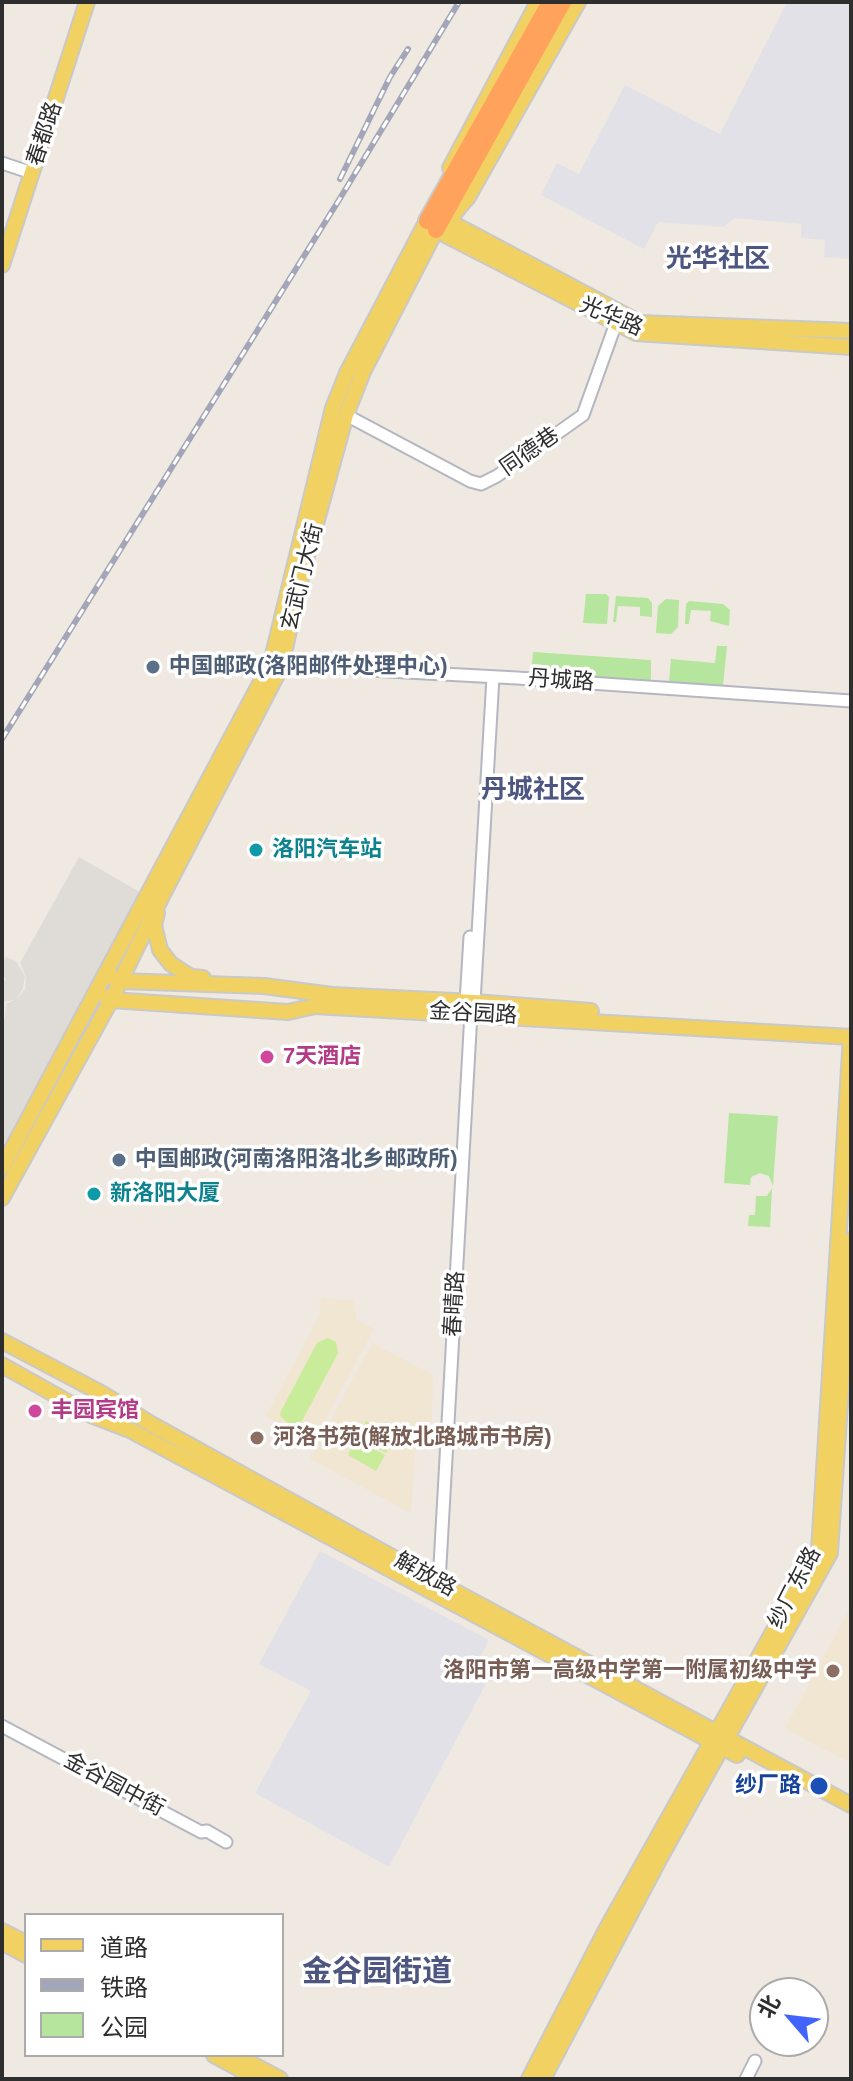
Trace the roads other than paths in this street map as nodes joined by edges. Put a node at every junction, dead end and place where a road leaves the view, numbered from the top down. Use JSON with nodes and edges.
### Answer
{"nodes":[{"id":1,"x":85,"y":2,"type":"edge"},
{"id":2,"x":538,"y":2,"type":"edge"},
{"id":3,"x":550,"y":2,"type":"edge"},
{"id":4,"x":563,"y":2,"type":"edge"},
{"id":5,"x":578,"y":2,"type":"edge"},
{"id":6,"x":470,"y":161,"type":"junction"},
{"id":7,"x":2,"y":163,"type":"edge"},
{"id":8,"x":29,"y":172,"type":"junction"},
{"id":9,"x":437,"y":224,"type":"junction"},
{"id":10,"x":2,"y":248,"type":"edge"},
{"id":11,"x":2,"y":265,"type":"edge"},
{"id":12,"x":616,"y":323,"type":"junction"},
{"id":13,"x":851,"y":331,"type":"edge"},
{"id":14,"x":851,"y":347,"type":"edge"},
{"id":15,"x":346,"y":415,"type":"junction"},
{"id":16,"x":276,"y":665,"type":"junction"},
{"id":17,"x":490,"y":677,"type":"junction"},
{"id":18,"x":851,"y":701,"type":"edge"},
{"id":19,"x":162,"y":896,"type":"junction"},
{"id":20,"x":113,"y":978,"type":"junction"},
{"id":21,"x":239,"y":984,"type":"junction"},
{"id":22,"x":96,"y":993,"type":"junction"},
{"id":23,"x":111,"y":1000,"type":"junction"},
{"id":24,"x":470,"y":1006,"type":"junction"},
{"id":25,"x":851,"y":1028,"type":"edge"},
{"id":26,"x":851,"y":1037,"type":"edge"},
{"id":27,"x":2,"y":1168,"type":"edge"},
{"id":28,"x":2,"y":1198,"type":"edge"},
{"id":29,"x":851,"y":1240,"type":"edge"},
{"id":30,"x":2,"y":1341,"type":"edge"},
{"id":31,"x":2,"y":1365,"type":"edge"},
{"id":32,"x":437,"y":1588,"type":"junction"},
{"id":33,"x":2,"y":1726,"type":"edge"},
{"id":34,"x":719,"y":1740,"type":"junction"},
{"id":35,"x":851,"y":1805,"type":"edge"},
{"id":36,"x":851,"y":1815,"type":"edge"},
{"id":37,"x":226,"y":1842,"type":"dead end"},
{"id":38,"x":2,"y":1931,"type":"edge"},
{"id":39,"x":2,"y":1942,"type":"edge"},
{"id":40,"x":24,"y":1942,"type":"edge"},
{"id":41,"x":24,"y":1954,"type":"edge"},
{"id":42,"x":218,"y":2057,"type":"edge"},
{"id":43,"x":239,"y":2057,"type":"edge"},
{"id":44,"x":755,"y":2061,"type":"dead end"},
{"id":45,"x":258,"y":2079,"type":"edge"},
{"id":46,"x":280,"y":2079,"type":"edge"},
{"id":47,"x":529,"y":2079,"type":"edge"},
{"id":48,"x":543,"y":2079,"type":"edge"},
{"id":49,"x":746,"y":2079,"type":"edge"}],
"edges":[{"from":1,"to":8,"type":"main road","name":"春都路"},
{"from":2,"to":9,"type":"main road","name":"玄武门大街"},
{"from":3,"to":6,"type":"highway"},
{"from":4,"to":6,"type":"highway"},
{"from":5,"to":9,"type":"main road","name":"玄武门大街"},
{"from":6,"to":9,"type":"highway"},
{"from":7,"to":8,"type":"street"},
{"from":8,"to":10,"type":"main road","name":"春都路"},
{"from":8,"to":11,"type":"main road","name":"春都路"},
{"from":9,"to":12,"type":"main road","name":"光华路"},
{"from":9,"to":13,"type":"main road","name":"光华路"},
{"from":9,"to":15,"type":"main road","name":"玄武门大街"},
{"from":9,"to":16,"type":"main road","name":"玄武门大街"},
{"from":12,"to":14,"type":"main road","name":"光华路"},
{"from":12,"to":15,"type":"street","name":"同德巷"},
{"from":15,"to":16,"type":"main road","name":"玄武门大街"},
{"from":16,"to":17,"type":"street","name":"丹城路"},
{"from":16,"to":19,"type":"main road","name":"玄武门大街"},
{"from":16,"to":20,"type":"main road","name":"玄武门大街"},
{"from":17,"to":18,"type":"street","name":"丹城路"},
{"from":17,"to":24,"type":"street","name":"春晴路"},
{"from":19,"to":20,"type":"main road","name":"玄武门大街"},
{"from":19,"to":21,"type":"main road"},
{"from":20,"to":21,"type":"main road","name":"金谷园路"},
{"from":20,"to":22,"type":"main road","name":"玄武门大街"},
{"from":20,"to":23,"type":"main road","name":"玄武门大街"},
{"from":21,"to":24,"type":"main road","name":"金谷园路"},
{"from":22,"to":23,"type":"main road","name":"金谷园路"},
{"from":22,"to":27,"type":"main road","name":"玄武门大街"},
{"from":23,"to":24,"type":"main road","name":"金谷园路"},
{"from":23,"to":28,"type":"main road","name":"玄武门大街"},
{"from":24,"to":25,"type":"main road","name":"金谷园路"},
{"from":24,"to":26,"type":"main road","name":"金谷园路"},
{"from":24,"to":32,"type":"street","name":"春晴路"},
{"from":26,"to":34,"type":"main road","name":"纱厂东路"},
{"from":29,"to":34,"type":"main road","name":"纱厂东路"},
{"from":30,"to":32,"type":"main road","name":"解放路"},
{"from":31,"to":32,"type":"main road","name":"解放路"},
{"from":32,"to":34,"type":"main road","name":"解放路"},
{"from":33,"to":37,"type":"street","name":"金谷园中街"},
{"from":34,"to":35,"type":"main road","name":"解放路"},
{"from":34,"to":36,"type":"main road","name":"解放路"},
{"from":34,"to":47,"type":"main road","name":"纱厂东路"},
{"from":34,"to":48,"type":"main road","name":"纱厂东路"},
{"from":38,"to":40,"type":"main road"},
{"from":39,"to":41,"type":"main road"},
{"from":42,"to":45,"type":"main road"},
{"from":43,"to":46,"type":"main road"},
{"from":44,"to":49,"type":"street"}]}
